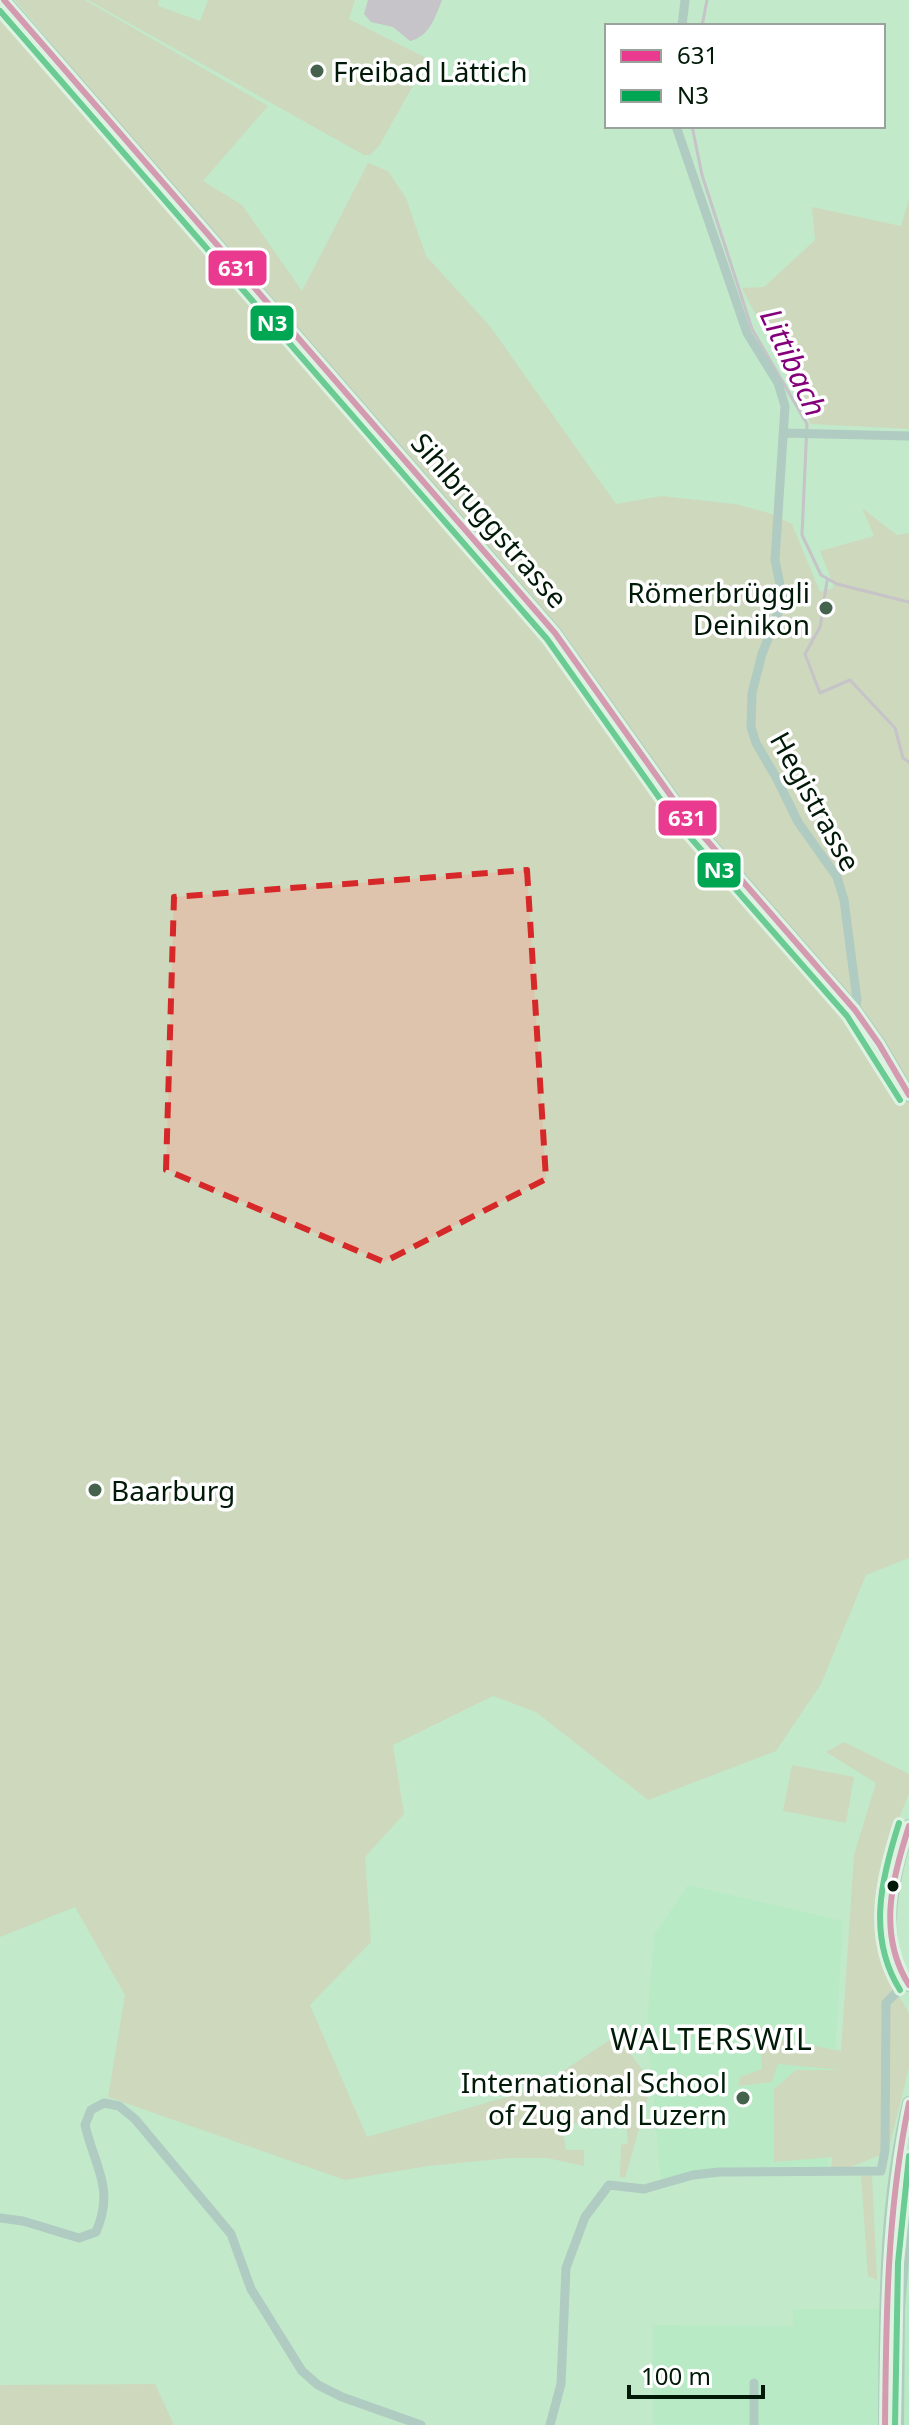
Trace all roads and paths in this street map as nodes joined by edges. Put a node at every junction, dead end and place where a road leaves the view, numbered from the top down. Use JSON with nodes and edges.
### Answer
{"nodes":[{"id":1,"x":4,"y":0,"type":"edge"},
{"id":2,"x":685,"y":0,"type":"edge"},
{"id":3,"x":682,"y":24,"type":"edge"},
{"id":4,"x":677,"y":128,"type":"edge"},
{"id":5,"x":784,"y":433,"type":"junction"},
{"id":6,"x":909,"y":436,"type":"edge"},
{"id":7,"x":855,"y":1010,"type":"junction"},
{"id":8,"x":909,"y":1095,"type":"edge"},
{"id":9,"x":909,"y":1826,"type":"edge"},
{"id":10,"x":908,"y":1983,"type":"edge"},
{"id":11,"x":909,"y":2103,"type":"edge"},
{"id":12,"x":909,"y":2179,"type":"edge"},
{"id":13,"x":0,"y":2218,"type":"edge"},
{"id":14,"x":754,"y":2383,"type":"dead end"},
{"id":15,"x":421,"y":2425,"type":"edge"},
{"id":16,"x":550,"y":2425,"type":"edge"},
{"id":17,"x":754,"y":2425,"type":"edge"},
{"id":18,"x":885,"y":2425,"type":"edge"},
{"id":19,"x":897,"y":2425,"type":"edge"}],
"edges":[{"from":1,"to":7,"type":"main road","name":"Sihlbruggstrasse"},
{"from":2,"to":3,"type":"street"},
{"from":4,"to":5,"type":"street","name":"Hegistrasse"},
{"from":5,"to":6,"type":"street"},
{"from":5,"to":7,"type":"street","name":"Hegistrasse"},
{"from":7,"to":8,"type":"main road","name":"Sihlbruggstrasse"},
{"from":9,"to":10,"type":"main road"},
{"from":10,"to":16,"type":"street"},
{"from":11,"to":18,"type":"main road"},
{"from":12,"to":19,"type":"main road"},
{"from":13,"to":15,"type":"street"},
{"from":14,"to":17,"type":"street"}]}
